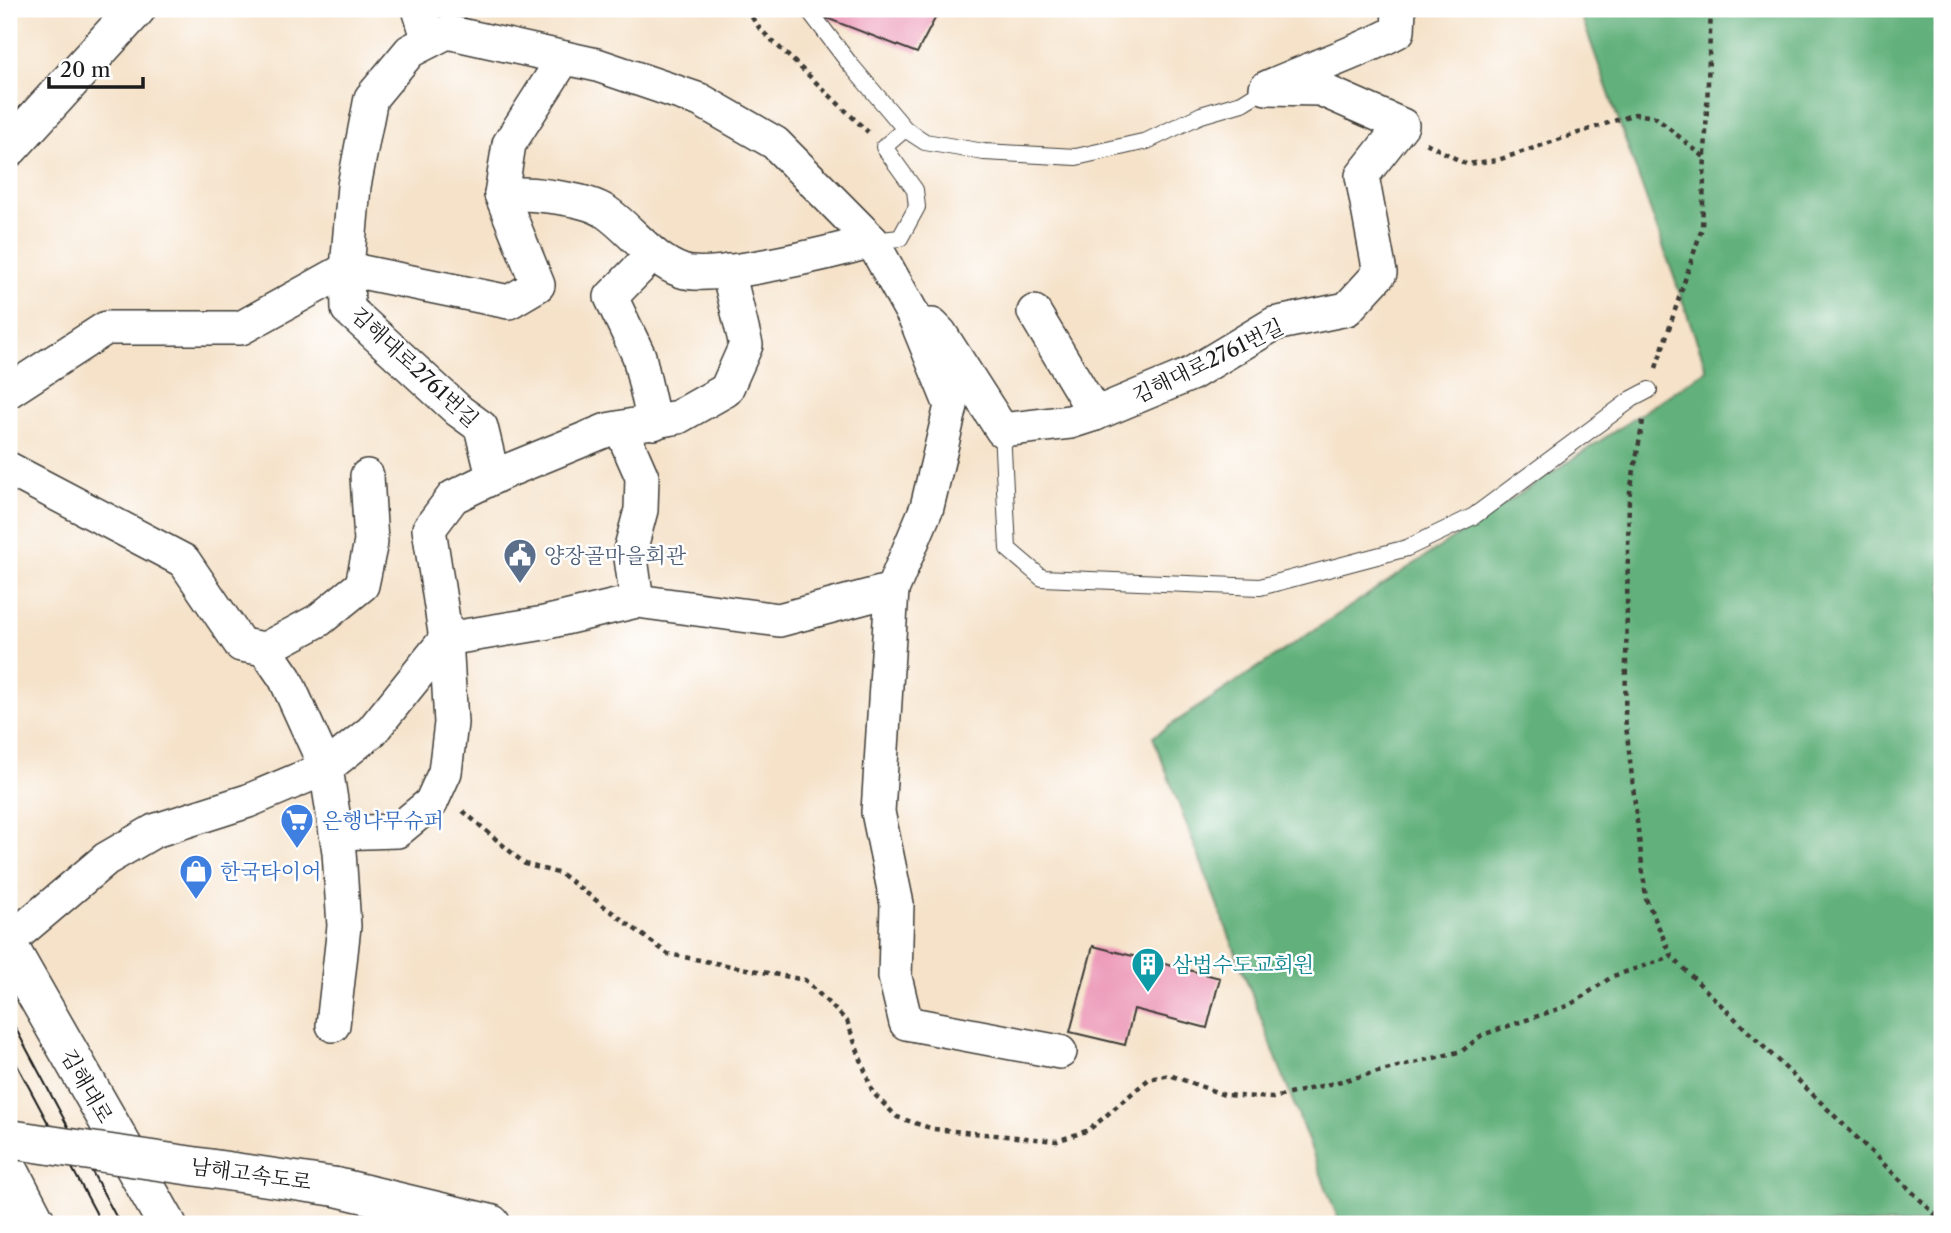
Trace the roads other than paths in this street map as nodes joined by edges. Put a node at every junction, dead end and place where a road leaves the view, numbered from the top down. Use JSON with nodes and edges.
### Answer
{"nodes":[{"id":1,"x":136,"y":9,"type":"edge"},
{"id":2,"x":419,"y":9,"type":"edge"},
{"id":3,"x":808,"y":9,"type":"edge"},
{"id":4,"x":1399,"y":9,"type":"edge"},
{"id":5,"x":429,"y":41,"type":"junction"},
{"id":6,"x":564,"y":58,"type":"junction"},
{"id":7,"x":1265,"y":88,"type":"junction"},
{"id":8,"x":905,"y":129,"type":"junction"},
{"id":9,"x":9,"y":148,"type":"edge"},
{"id":10,"x":501,"y":194,"type":"junction"},
{"id":11,"x":872,"y":241,"type":"junction"},
{"id":12,"x":653,"y":254,"type":"junction"},
{"id":13,"x":347,"y":269,"type":"junction"},
{"id":14,"x":728,"y":271,"type":"junction"},
{"id":15,"x":907,"y":302,"type":"junction"},
{"id":16,"x":1034,"y":312,"type":"dead end"},
{"id":17,"x":1649,"y":390,"type":"road end"},
{"id":18,"x":9,"y":391,"type":"edge"},
{"id":19,"x":1095,"y":414,"type":"junction"},
{"id":20,"x":654,"y":423,"type":"junction"},
{"id":21,"x":621,"y":429,"type":"junction"},
{"id":22,"x":1002,"y":430,"type":"junction"},
{"id":23,"x":9,"y":469,"type":"edge"},
{"id":24,"x":367,"y":476,"type":"dead end"},
{"id":25,"x":493,"y":477,"type":"junction"},
{"id":26,"x":892,"y":590,"type":"junction"},
{"id":27,"x":637,"y":601,"type":"junction"},
{"id":28,"x":446,"y":639,"type":"junction"},
{"id":29,"x":265,"y":649,"type":"junction"},
{"id":30,"x":326,"y":768,"type":"junction"},
{"id":31,"x":336,"y":833,"type":"junction"},
{"id":32,"x":9,"y":941,"type":"edge"},
{"id":33,"x":9,"y":947,"type":"edge"},
{"id":34,"x":333,"y":1025,"type":"dead end"},
{"id":35,"x":1060,"y":1052,"type":"dead end"},
{"id":36,"x":9,"y":1139,"type":"edge"},
{"id":37,"x":9,"y":1170,"type":"edge"},
{"id":38,"x":37,"y":1224,"type":"edge"},
{"id":39,"x":167,"y":1224,"type":"edge"},
{"id":40,"x":491,"y":1224,"type":"edge"}],
"edges":[{"from":1,"to":9,"type":"main road"},
{"from":2,"to":5,"type":"street"},
{"from":3,"to":8,"type":"lane"},
{"from":4,"to":7,"type":"street"},
{"from":5,"to":6,"type":"street","name":"김해대로2761번길"},
{"from":5,"to":13,"type":"street","name":"김해대로2761번길"},
{"from":6,"to":10,"type":"street"},
{"from":6,"to":11,"type":"street","name":"김해대로2761번길"},
{"from":7,"to":8,"type":"lane"},
{"from":7,"to":19,"type":"street","name":"김해대로2761번길"},
{"from":8,"to":11,"type":"lane"},
{"from":10,"to":12,"type":"street"},
{"from":10,"to":13,"type":"street"},
{"from":11,"to":14,"type":"street"},
{"from":11,"to":15,"type":"street","name":"김해대로2761번길"},
{"from":12,"to":14,"type":"street"},
{"from":12,"to":20,"type":"street"},
{"from":13,"to":18,"type":"street"},
{"from":13,"to":25,"type":"street","name":"김해대로2761번길"},
{"from":14,"to":20,"type":"street"},
{"from":15,"to":22,"type":"street","name":"김해대로2761번길"},
{"from":15,"to":26,"type":"street","name":"김해대로2761번길"},
{"from":16,"to":19,"type":"street"},
{"from":17,"to":22,"type":"lane"},
{"from":19,"to":22,"type":"street","name":"김해대로2761번길"},
{"from":20,"to":21,"type":"street"},
{"from":21,"to":25,"type":"street"},
{"from":21,"to":27,"type":"street"},
{"from":23,"to":29,"type":"street"},
{"from":24,"to":29,"type":"street"},
{"from":25,"to":28,"type":"street"},
{"from":26,"to":27,"type":"street"},
{"from":26,"to":35,"type":"street","name":"김해대로2761번길"},
{"from":27,"to":28,"type":"street"},
{"from":28,"to":30,"type":"street"},
{"from":28,"to":31,"type":"street"},
{"from":29,"to":30,"type":"street"},
{"from":30,"to":31,"type":"street"},
{"from":30,"to":32,"type":"street"},
{"from":31,"to":34,"type":"street"},
{"from":33,"to":39,"type":"main road","name":"김해대로"},
{"from":36,"to":40,"type":"main road","name":"남해고속도로","bridge":true},
{"from":37,"to":38,"type":"main road"}]}
